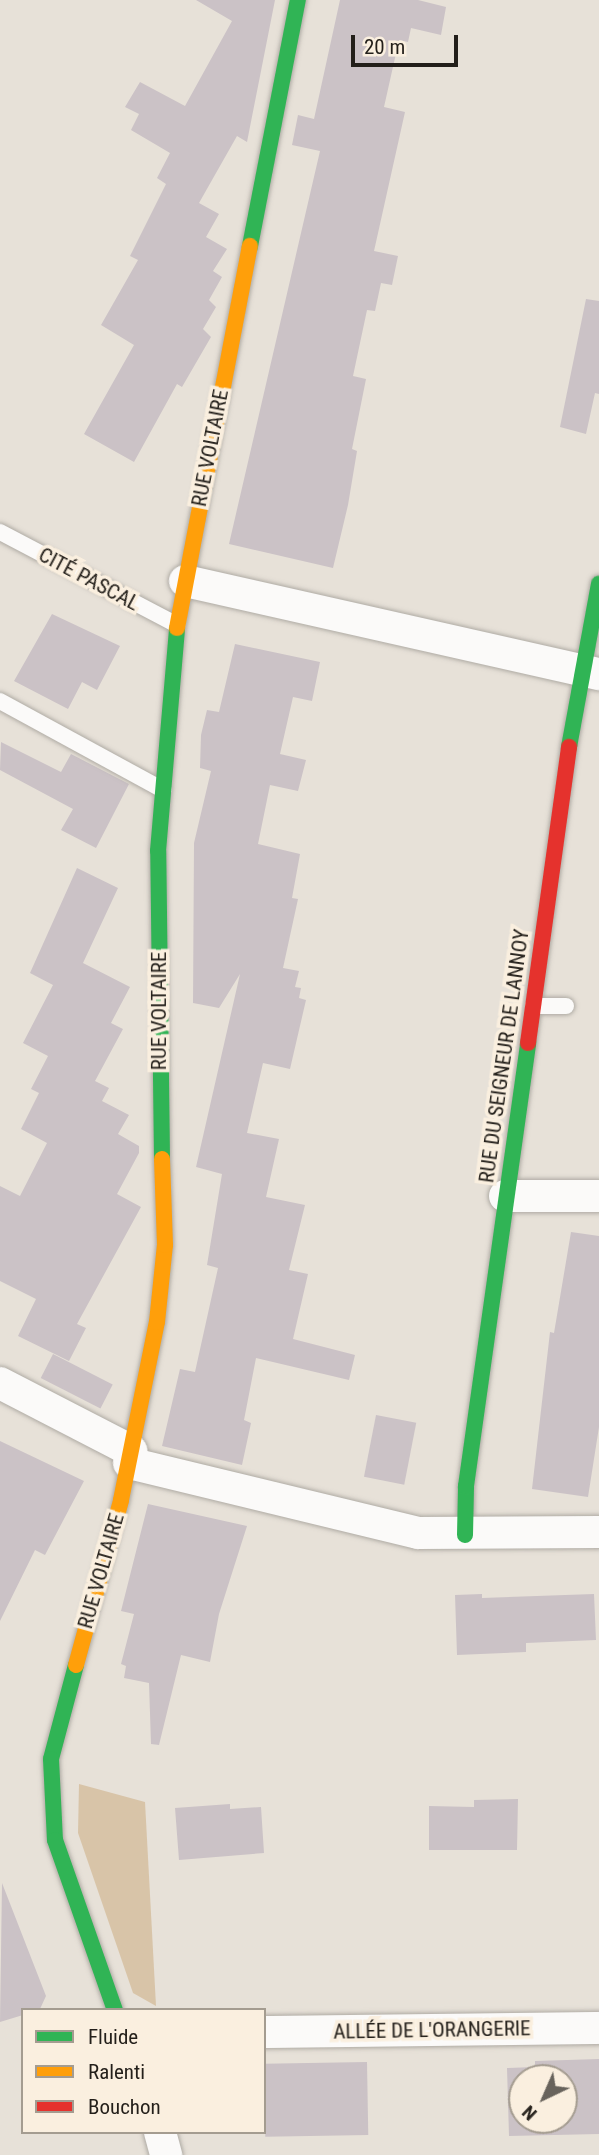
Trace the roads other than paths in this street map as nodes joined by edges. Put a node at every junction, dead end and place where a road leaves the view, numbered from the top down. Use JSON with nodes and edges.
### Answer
{"nodes":[{"id":1,"x":298,"y":0,"type":"edge"},
{"id":2,"x":0,"y":532,"type":"edge"},
{"id":3,"x":184,"y":581,"type":"junction"},
{"id":4,"x":599,"y":584,"type":"edge"},
{"id":5,"x":177,"y":625,"type":"junction"},
{"id":6,"x":590,"y":673,"type":"edge"},
{"id":7,"x":0,"y":701,"type":"edge"},
{"id":8,"x":163,"y":790,"type":"junction"},
{"id":9,"x":533,"y":1006,"type":"junction"},
{"id":10,"x":566,"y":1006,"type":"dead end"},
{"id":11,"x":505,"y":1196,"type":"junction"},
{"id":12,"x":599,"y":1196,"type":"edge"},
{"id":13,"x":0,"y":1383,"type":"edge"},
{"id":14,"x":130,"y":1457,"type":"junction"},
{"id":15,"x":599,"y":1532,"type":"edge"},
{"id":16,"x":465,"y":1535,"type":"junction"},
{"id":17,"x":114,"y":2008,"type":"edge"},
{"id":18,"x":599,"y":2028,"type":"edge"},
{"id":19,"x":266,"y":2032,"type":"edge"},
{"id":20,"x":161,"y":2134,"type":"edge"},
{"id":21,"x":166,"y":2155,"type":"edge"}],
"edges":[{"from":1,"to":3,"type":"street","name":"RUE VOLTAIRE"},
{"from":2,"to":5,"type":"lane","name":"CITÉ PASCAL"},
{"from":3,"to":5,"type":"street","name":"RUE VOLTAIRE"},
{"from":3,"to":6,"type":"street"},
{"from":4,"to":6,"type":"street","name":"RUE DU SEIGNEUR DE LANNOY"},
{"from":5,"to":8,"type":"street","name":"RUE VOLTAIRE"},
{"from":6,"to":9,"type":"street","name":"RUE DU SEIGNEUR DE LANNOY"},
{"from":7,"to":8,"type":"lane"},
{"from":8,"to":14,"type":"street","name":"RUE VOLTAIRE"},
{"from":9,"to":10,"type":"lane"},
{"from":9,"to":11,"type":"street","name":"RUE DU SEIGNEUR DE LANNOY"},
{"from":11,"to":12,"type":"street"},
{"from":11,"to":16,"type":"street","name":"RUE DU SEIGNEUR DE LANNOY"},
{"from":13,"to":14,"type":"street"},
{"from":14,"to":16,"type":"street"},
{"from":14,"to":17,"type":"street","name":"RUE VOLTAIRE"},
{"from":15,"to":16,"type":"street"},
{"from":18,"to":19,"type":"street","name":"ALLÉE DE L'ORANGERIE"},
{"from":20,"to":21,"type":"street"}]}
